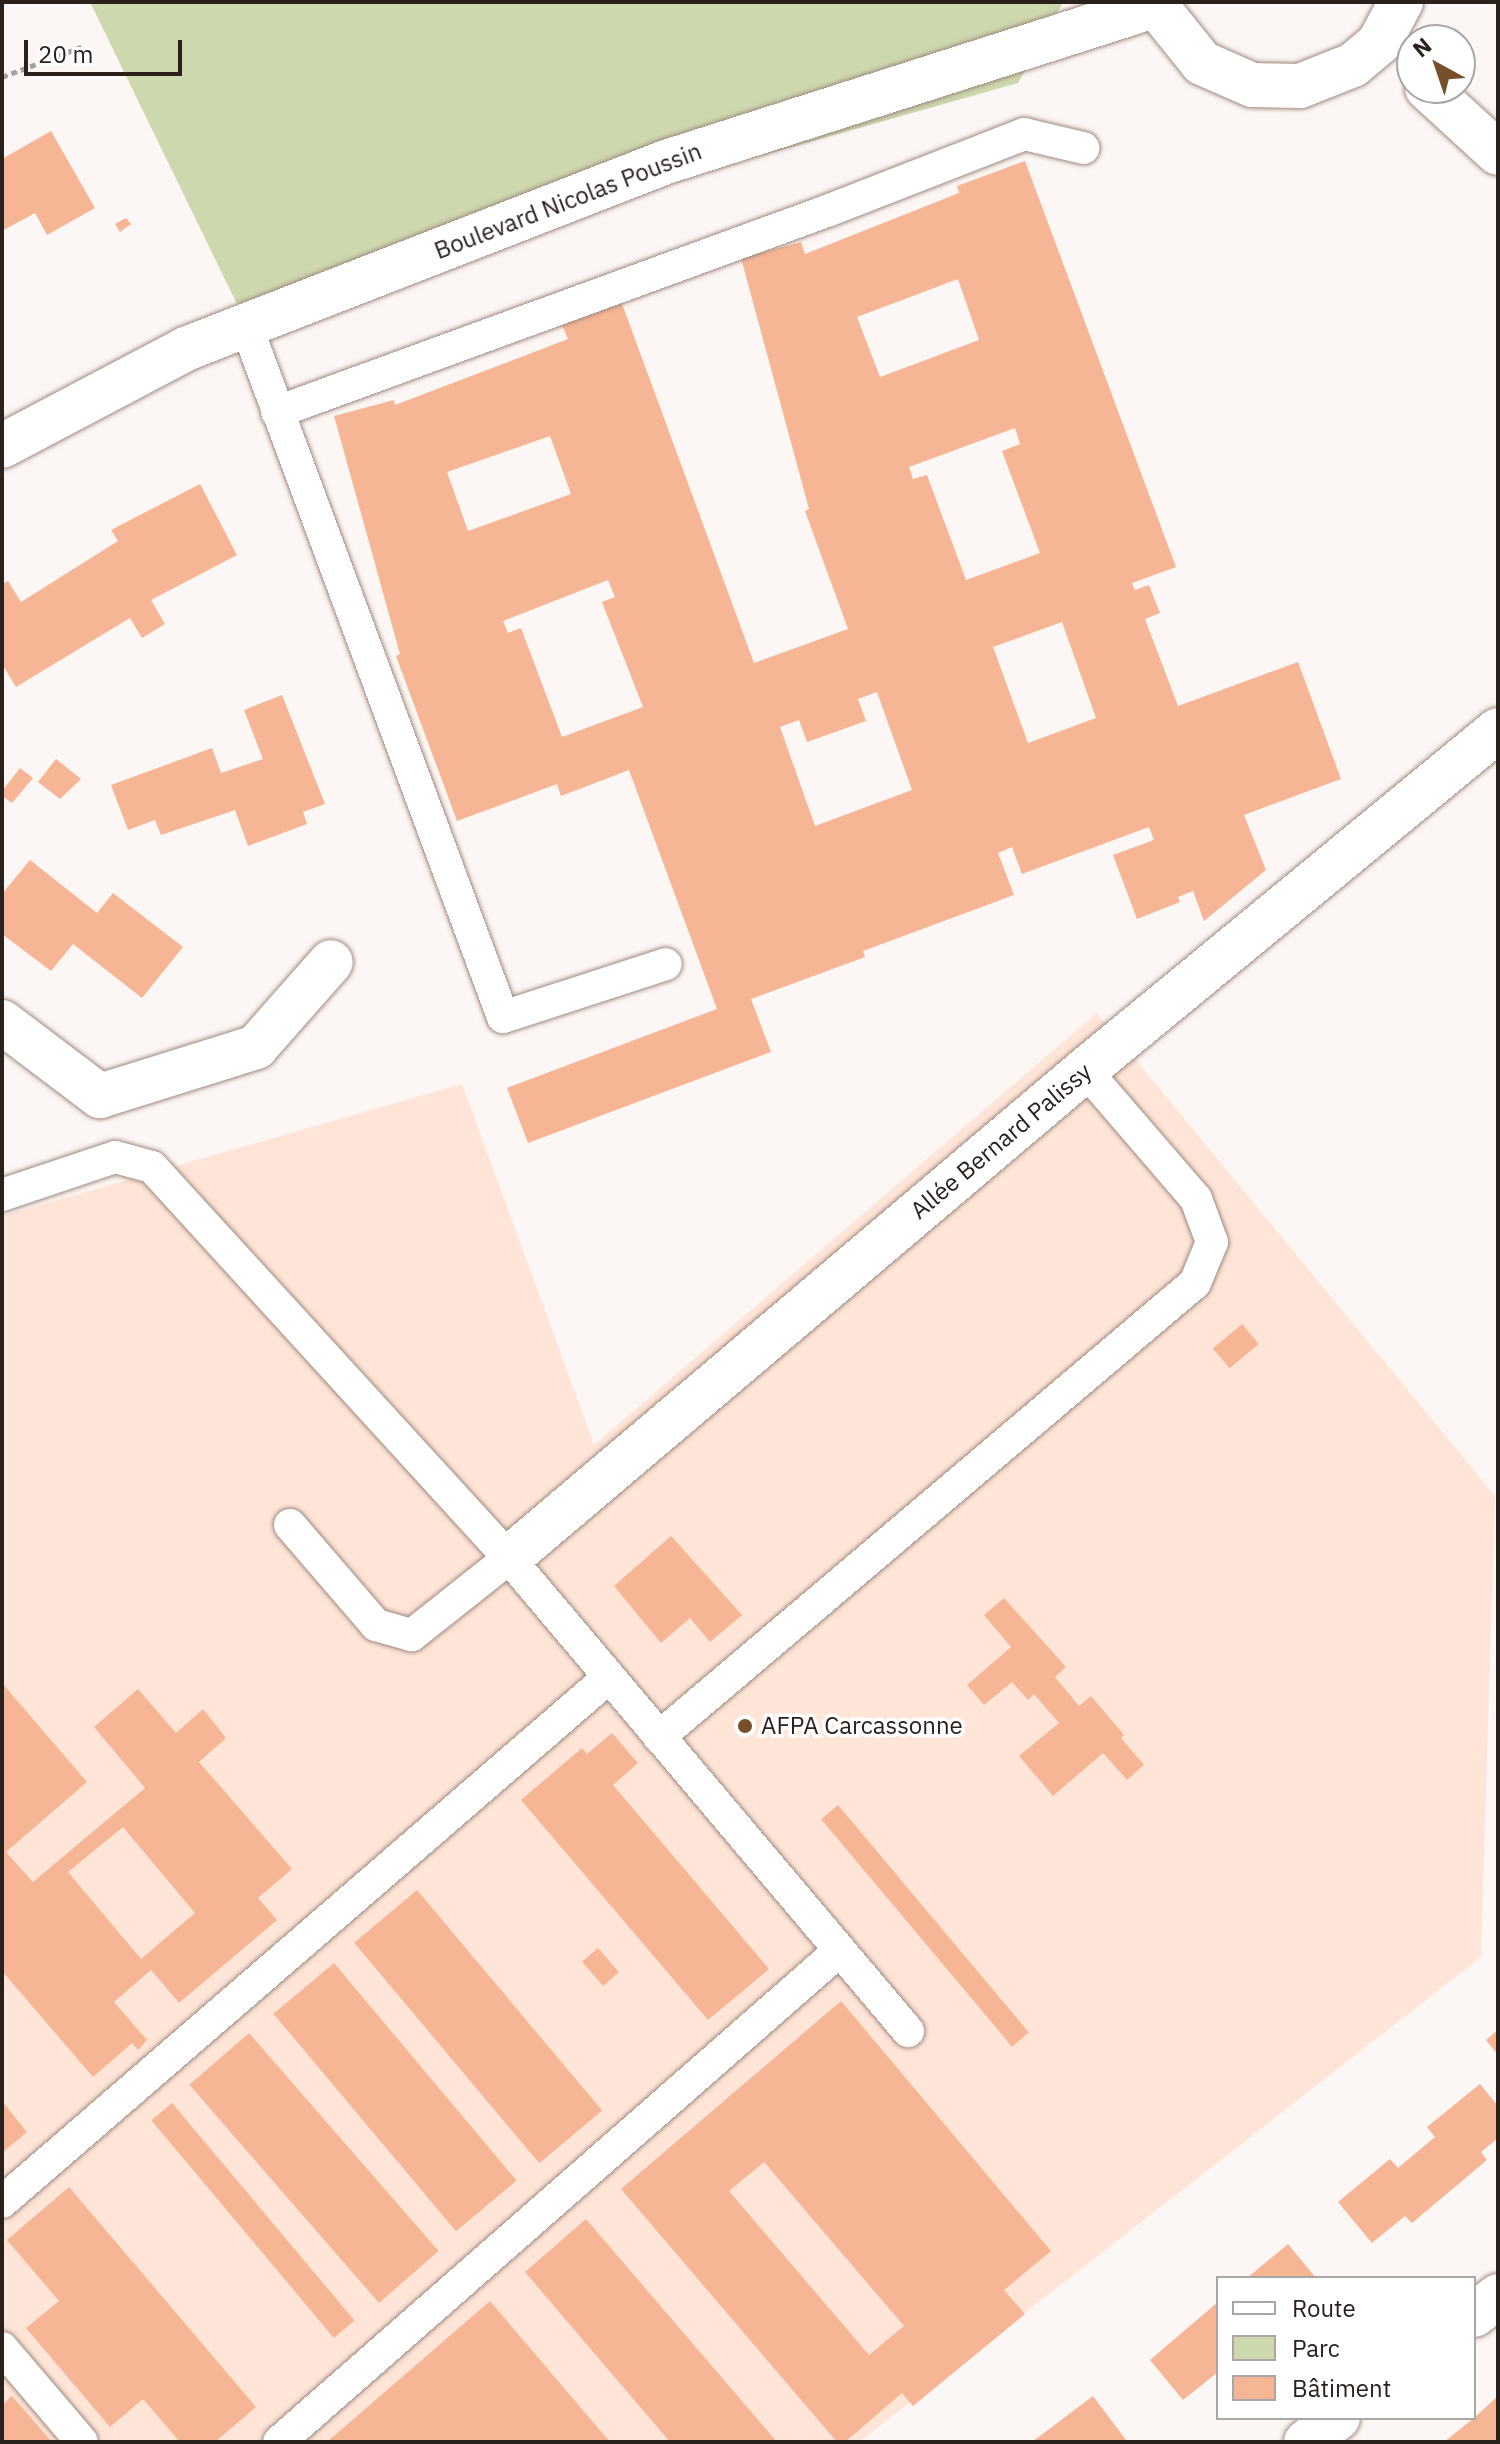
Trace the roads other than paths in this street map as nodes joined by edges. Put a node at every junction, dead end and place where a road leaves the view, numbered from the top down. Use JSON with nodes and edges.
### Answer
{"nodes":[{"id":1,"x":1401,"y":2,"type":"edge"},
{"id":2,"x":1154,"y":4,"type":"edge"},
{"id":3,"x":1379,"y":43,"type":"junction"},
{"id":4,"x":1396,"y":59,"type":"edge"},
{"id":5,"x":1444,"y":104,"type":"edge"},
{"id":6,"x":1083,"y":148,"type":"dead end"},
{"id":7,"x":1498,"y":153,"type":"edge"},
{"id":8,"x":246,"y":325,"type":"junction"},
{"id":9,"x":277,"y":412,"type":"junction"},
{"id":10,"x":2,"y":446,"type":"edge"},
{"id":11,"x":1498,"y":730,"type":"edge"},
{"id":12,"x":331,"y":962,"type":"dead end"},
{"id":13,"x":666,"y":964,"type":"dead end"},
{"id":14,"x":2,"y":1022,"type":"edge"},
{"id":15,"x":1085,"y":1070,"type":"junction"},
{"id":16,"x":2,"y":1195,"type":"edge"},
{"id":17,"x":290,"y":1525,"type":"dead end"},
{"id":18,"x":509,"y":1558,"type":"junction"},
{"id":19,"x":608,"y":1678,"type":"junction"},
{"id":20,"x":659,"y":1737,"type":"junction"},
{"id":21,"x":838,"y":1952,"type":"junction"},
{"id":22,"x":908,"y":2031,"type":"dead end"},
{"id":23,"x":2,"y":2202,"type":"edge"},
{"id":24,"x":1498,"y":2296,"type":"edge"},
{"id":25,"x":1476,"y":2313,"type":"edge"},
{"id":26,"x":2,"y":2348,"type":"edge"},
{"id":27,"x":1335,"y":2420,"type":"edge"},
{"id":28,"x":82,"y":2442,"type":"edge"},
{"id":29,"x":279,"y":2442,"type":"edge"},
{"id":30,"x":1306,"y":2442,"type":"edge"}],
"edges":[{"from":1,"to":3,"type":"street"},
{"from":2,"to":3,"type":"street"},
{"from":2,"to":8,"type":"street","name":"Boulevard Nicolas Poussin"},
{"from":3,"to":4,"type":"street"},
{"from":5,"to":7,"type":"street"},
{"from":6,"to":9,"type":"lane"},
{"from":8,"to":9,"type":"lane"},
{"from":8,"to":10,"type":"street","name":"Boulevard Nicolas Poussin"},
{"from":9,"to":13,"type":"lane"},
{"from":11,"to":15,"type":"street","name":"Allée Bernard Palissy"},
{"from":12,"to":14,"type":"street"},
{"from":15,"to":18,"type":"street","name":"Allée Bernard Palissy"},
{"from":15,"to":20,"type":"lane"},
{"from":16,"to":18,"type":"lane"},
{"from":17,"to":18,"type":"lane"},
{"from":18,"to":19,"type":"lane"},
{"from":19,"to":20,"type":"lane"},
{"from":19,"to":23,"type":"lane"},
{"from":20,"to":21,"type":"lane"},
{"from":21,"to":22,"type":"lane"},
{"from":21,"to":29,"type":"lane"},
{"from":24,"to":25,"type":"street"},
{"from":26,"to":28,"type":"lane"},
{"from":27,"to":30,"type":"street"}]}
